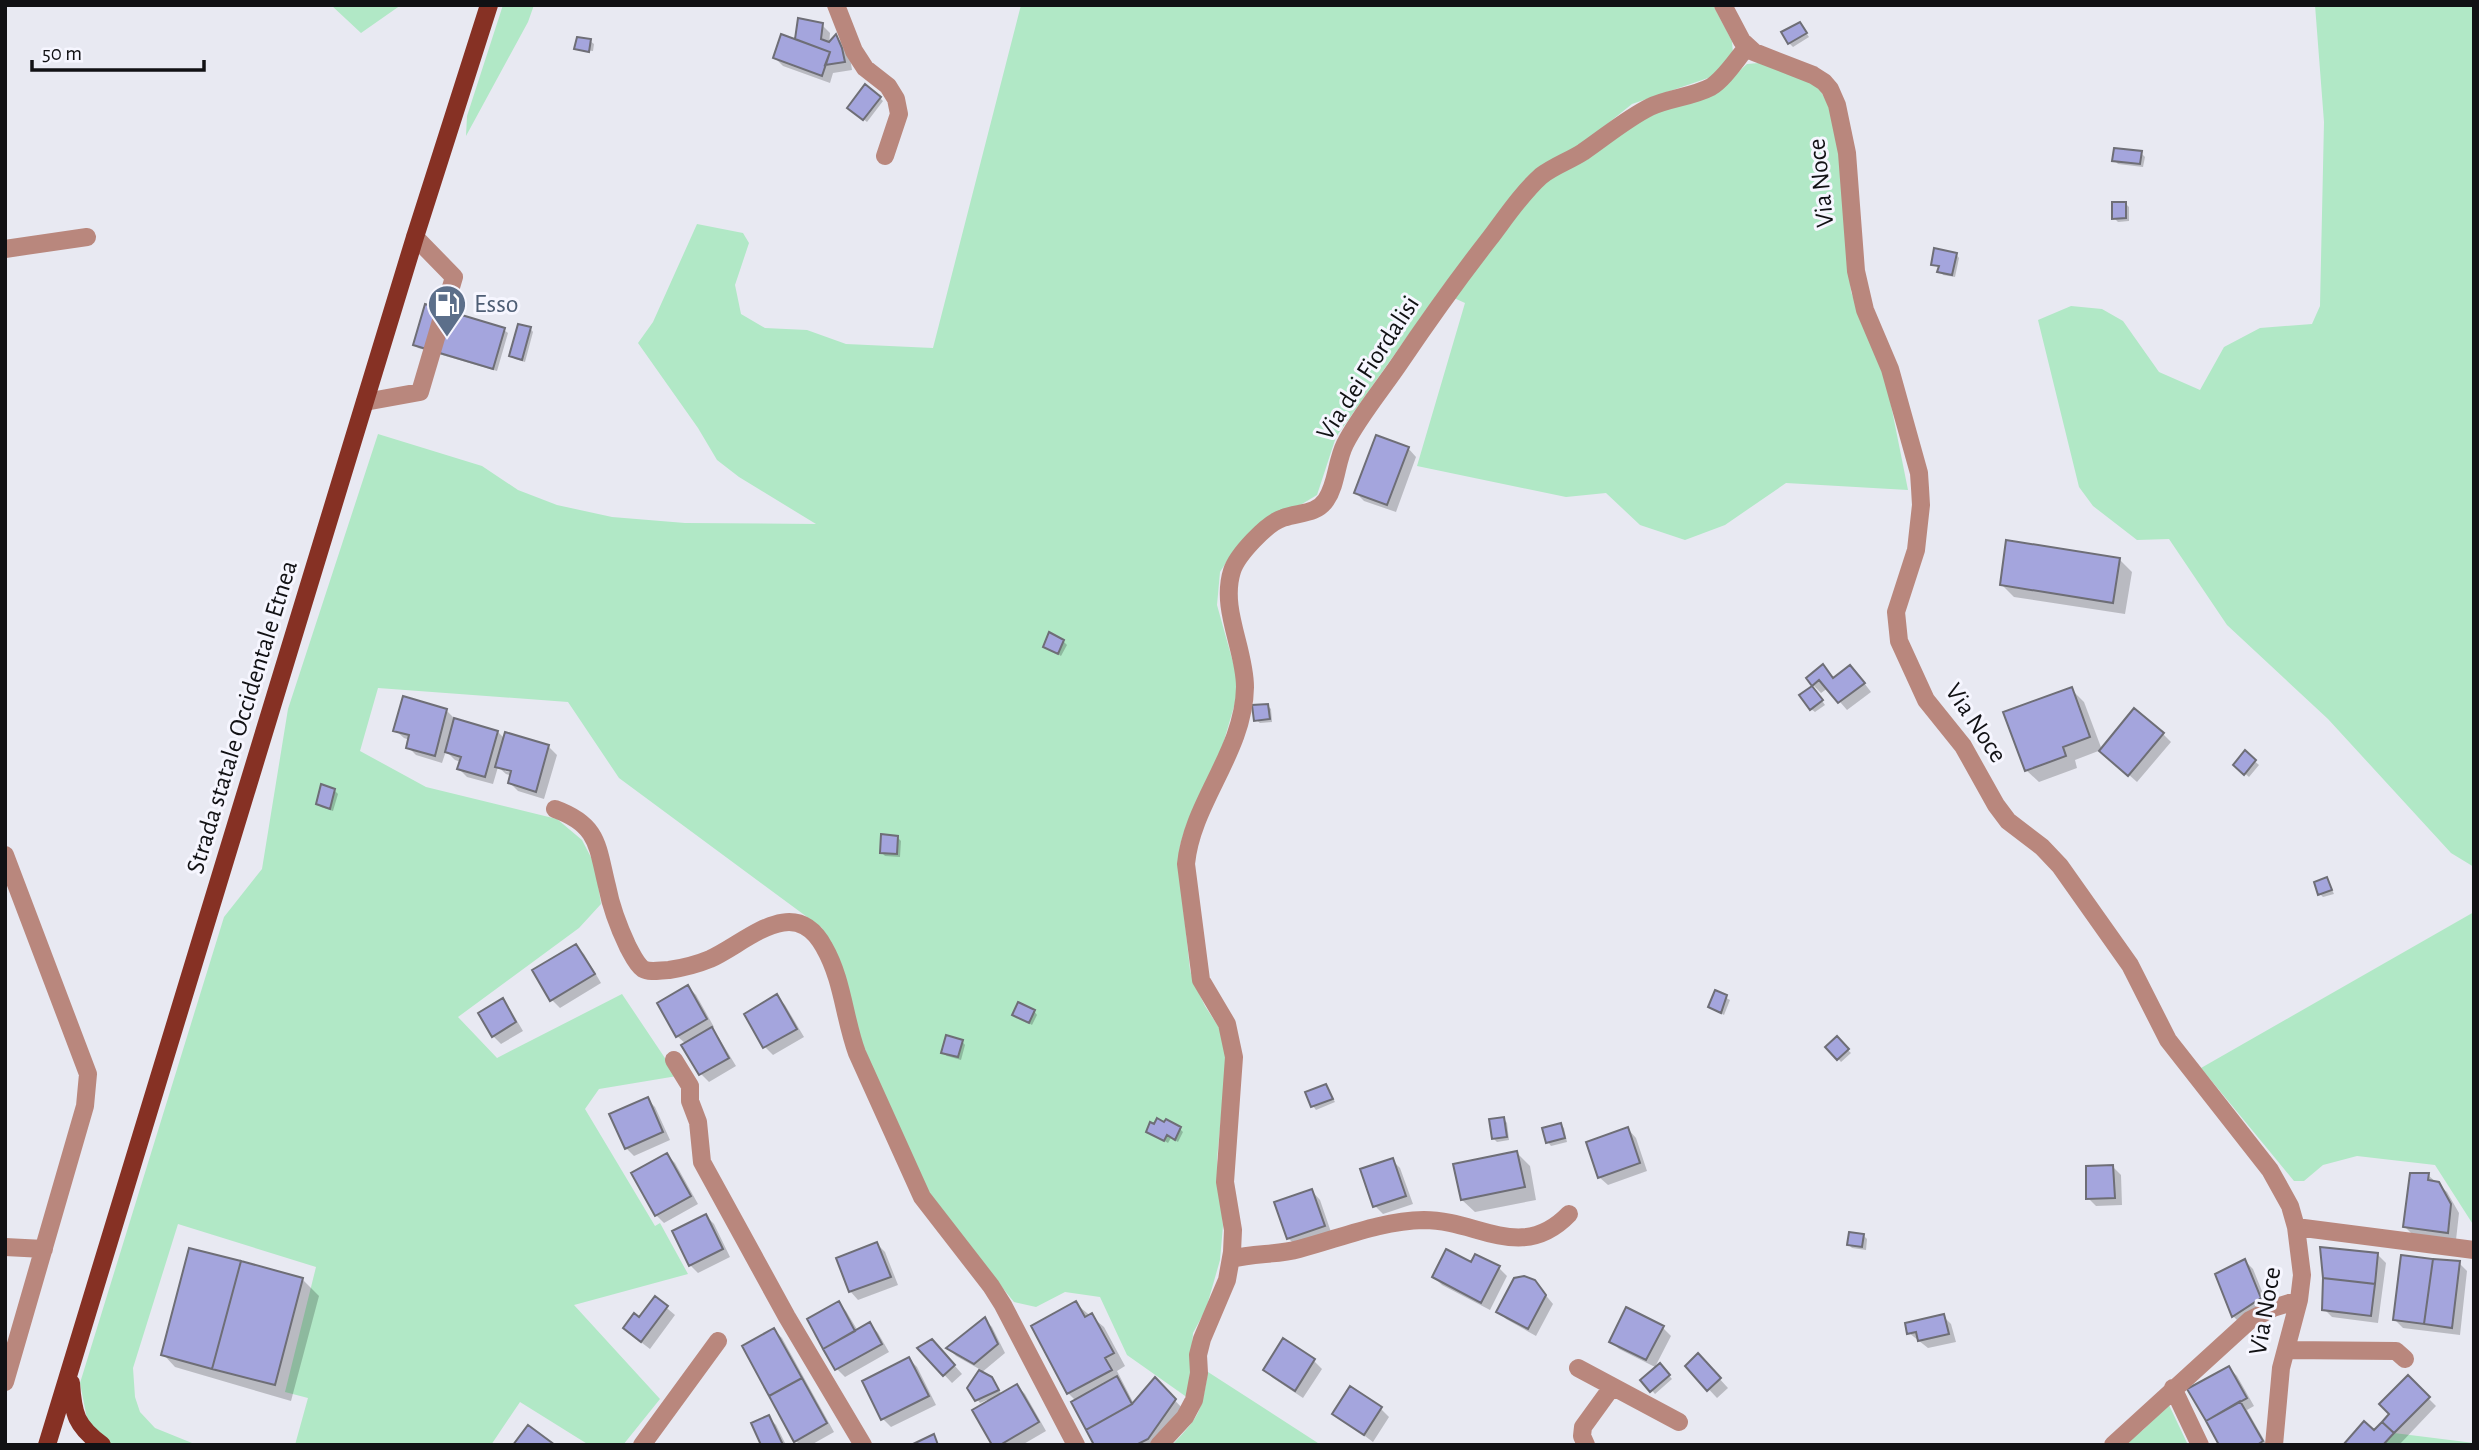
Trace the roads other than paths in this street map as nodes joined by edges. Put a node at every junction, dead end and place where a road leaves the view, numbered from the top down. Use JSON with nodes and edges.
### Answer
{"nodes":[{"id":1,"x":489,"y":5,"type":"edge"},
{"id":2,"x":836,"y":5,"type":"edge"},
{"id":3,"x":1723,"y":5,"type":"edge"},
{"id":4,"x":1747,"y":47,"type":"junction"},
{"id":5,"x":885,"y":156,"type":"dead end"},
{"id":6,"x":87,"y":237,"type":"dead end"},
{"id":7,"x":415,"y":237,"type":"junction"},
{"id":8,"x":5,"y":249,"type":"edge"},
{"id":9,"x":365,"y":402,"type":"junction"},
{"id":10,"x":555,"y":809,"type":"dead end"},
{"id":11,"x":5,"y":855,"type":"edge"},
{"id":12,"x":674,"y":1060,"type":"dead end"},
{"id":13,"x":1569,"y":1214,"type":"dead end"},
{"id":14,"x":2296,"y":1227,"type":"junction"},
{"id":15,"x":5,"y":1247,"type":"edge"},
{"id":16,"x":44,"y":1249,"type":"junction"},
{"id":17,"x":2474,"y":1250,"type":"edge"},
{"id":18,"x":1231,"y":1259,"type":"junction"},
{"id":19,"x":2299,"y":1300,"type":"junction"},
{"id":20,"x":718,"y":1341,"type":"dead end"},
{"id":21,"x":2286,"y":1350,"type":"junction"},
{"id":22,"x":2405,"y":1359,"type":"dead end"},
{"id":23,"x":1578,"y":1368,"type":"dead end"},
{"id":24,"x":70,"y":1372,"type":"junction"},
{"id":25,"x":5,"y":1382,"type":"edge"},
{"id":26,"x":1612,"y":1387,"type":"junction"},
{"id":27,"x":2173,"y":1388,"type":"junction"},
{"id":28,"x":1679,"y":1422,"type":"dead end"},
{"id":29,"x":47,"y":1445,"type":"edge"},
{"id":30,"x":102,"y":1445,"type":"edge"},
{"id":31,"x":642,"y":1445,"type":"edge"},
{"id":32,"x":863,"y":1445,"type":"edge"},
{"id":33,"x":1076,"y":1445,"type":"edge"},
{"id":34,"x":1159,"y":1445,"type":"edge"},
{"id":35,"x":1586,"y":1445,"type":"edge"},
{"id":36,"x":2113,"y":1445,"type":"edge"},
{"id":37,"x":2200,"y":1445,"type":"edge"},
{"id":38,"x":2274,"y":1445,"type":"edge"}],
"edges":[{"from":1,"to":7,"type":"main road","name":"Strada statale Occidentale Etnea"},
{"from":2,"to":5,"type":"street"},
{"from":3,"to":4,"type":"street"},
{"from":4,"to":14,"type":"street","name":"Via Noce"},
{"from":4,"to":18,"type":"street","name":"Via dei Fiordalisi"},
{"from":6,"to":8,"type":"street"},
{"from":7,"to":9,"type":"main road","name":"Strada statale Occidentale Etnea"},
{"from":7,"to":9,"type":"street"},
{"from":9,"to":24,"type":"main road","name":"Strada statale Occidentale Etnea"},
{"from":10,"to":33,"type":"street"},
{"from":11,"to":16,"type":"street"},
{"from":12,"to":32,"type":"street"},
{"from":13,"to":18,"type":"street"},
{"from":14,"to":17,"type":"street"},
{"from":14,"to":19,"type":"street","name":"Via Noce"},
{"from":15,"to":16,"type":"street"},
{"from":16,"to":25,"type":"street"},
{"from":18,"to":34,"type":"street","name":"Via dei Fiordalisi"},
{"from":19,"to":21,"type":"street","name":"Via Noce"},
{"from":19,"to":27,"type":"street"},
{"from":20,"to":31,"type":"street"},
{"from":21,"to":22,"type":"street"},
{"from":21,"to":38,"type":"street","name":"Via Noce"},
{"from":23,"to":26,"type":"street"},
{"from":24,"to":29,"type":"main road","name":"Strada statale Occidentale Etnea"},
{"from":24,"to":30,"type":"main road"},
{"from":26,"to":28,"type":"street"},
{"from":26,"to":35,"type":"street"},
{"from":27,"to":36,"type":"street"},
{"from":27,"to":37,"type":"street"}]}
